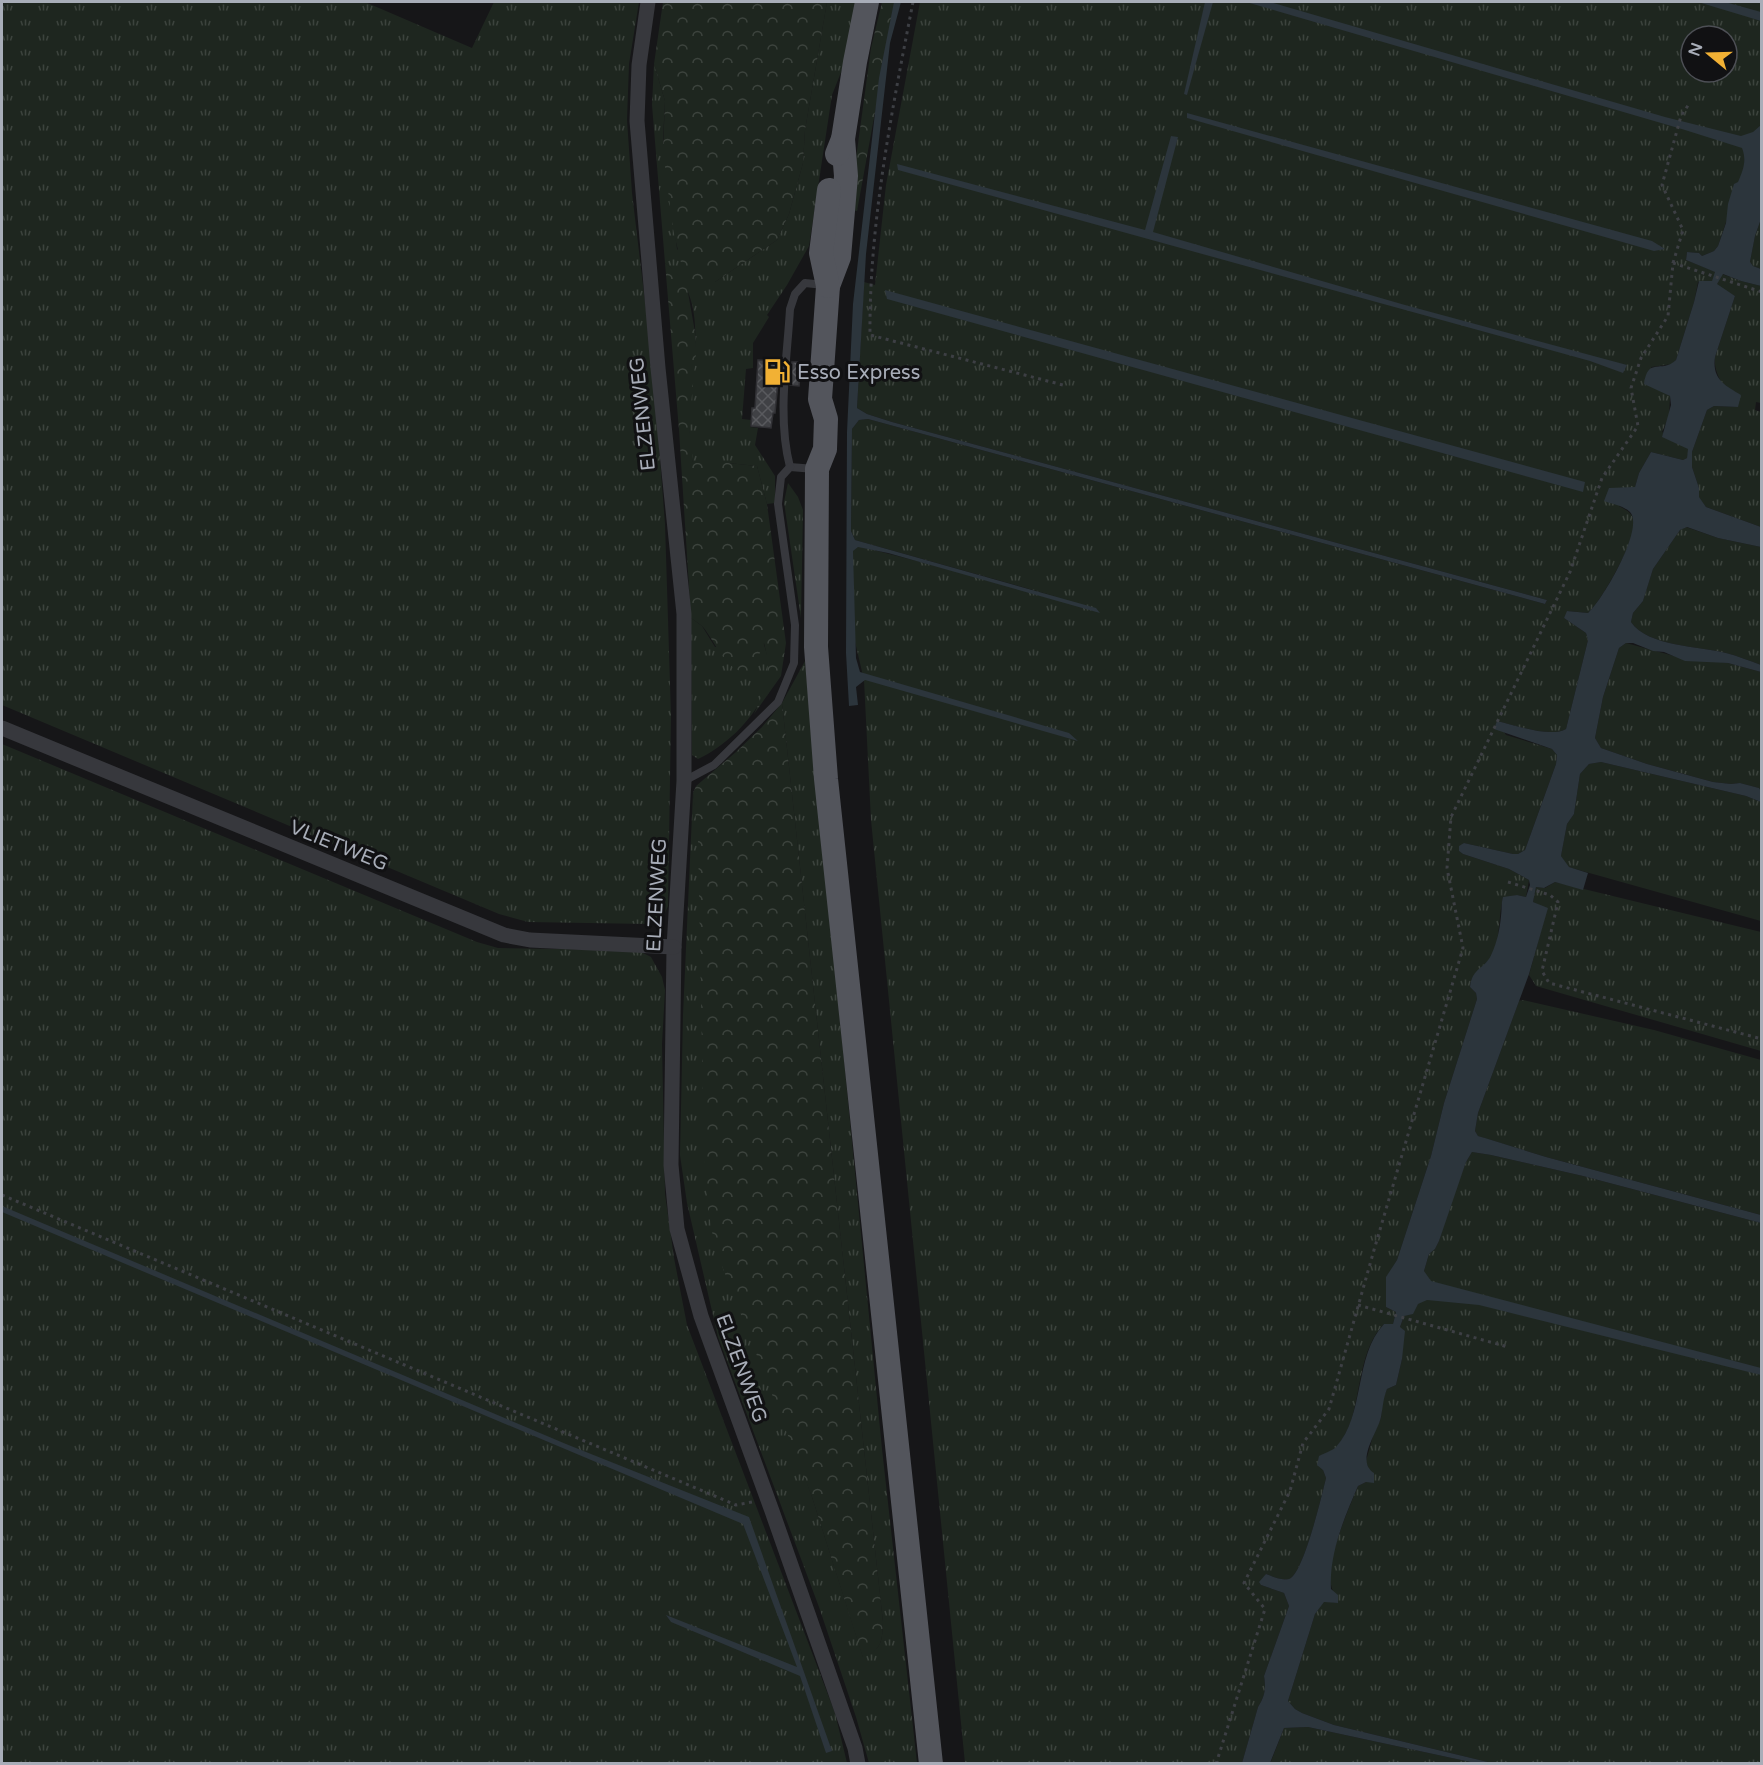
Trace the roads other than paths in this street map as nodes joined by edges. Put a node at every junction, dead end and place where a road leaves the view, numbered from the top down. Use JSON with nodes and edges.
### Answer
{"nodes":[{"id":1,"x":648,"y":2,"type":"edge"},
{"id":2,"x":867,"y":2,"type":"edge"},
{"id":3,"x":828,"y":286,"type":"junction"},
{"id":4,"x":790,"y":467,"type":"junction"},
{"id":5,"x":817,"y":469,"type":"junction"},
{"id":6,"x":2,"y":728,"type":"edge"},
{"id":7,"x":684,"y":782,"type":"junction"},
{"id":8,"x":674,"y":947,"type":"junction"},
{"id":9,"x":858,"y":1764,"type":"edge"},
{"id":10,"x":931,"y":1764,"type":"edge"}],
"edges":[{"from":1,"to":7,"type":"street","name":"ELZENWEG"},
{"from":2,"to":3,"type":"main road"},
{"from":3,"to":4,"type":"lane"},
{"from":3,"to":5,"type":"main road"},
{"from":4,"to":5,"type":"lane"},
{"from":4,"to":7,"type":"lane"},
{"from":5,"to":10,"type":"main road"},
{"from":6,"to":8,"type":"street","name":"VLIETWEG"},
{"from":7,"to":8,"type":"street","name":"ELZENWEG"},
{"from":8,"to":9,"type":"street","name":"ELZENWEG"}]}
